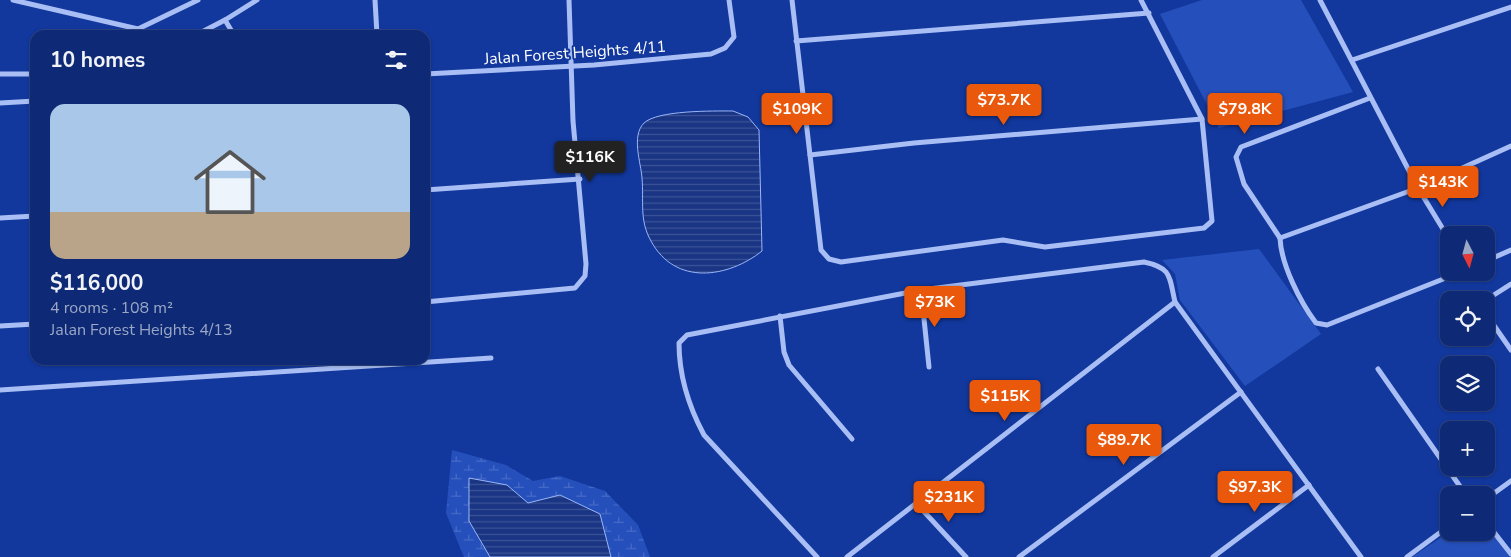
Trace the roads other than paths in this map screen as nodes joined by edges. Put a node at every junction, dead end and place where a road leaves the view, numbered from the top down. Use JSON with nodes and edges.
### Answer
{"nodes":[{"id":1,"x":13,"y":0,"type":"edge"},
{"id":2,"x":198,"y":0,"type":"edge"},
{"id":3,"x":257,"y":0,"type":"edge"},
{"id":4,"x":375,"y":0,"type":"edge"},
{"id":5,"x":569,"y":0,"type":"edge"},
{"id":6,"x":729,"y":0,"type":"edge"},
{"id":7,"x":792,"y":0,"type":"edge"},
{"id":8,"x":1141,"y":0,"type":"edge"},
{"id":9,"x":1320,"y":0,"type":"edge"},
{"id":10,"x":1511,"y":6,"type":"edge"},
{"id":11,"x":1149,"y":13,"type":"junction"},
{"id":12,"x":225,"y":20,"type":"junction"},
{"id":13,"x":208,"y":29,"type":"edge"},
{"id":14,"x":131,"y":30,"type":"edge"},
{"id":15,"x":143,"y":30,"type":"edge"},
{"id":16,"x":231,"y":30,"type":"edge"},
{"id":17,"x":377,"y":30,"type":"edge"},
{"id":18,"x":796,"y":41,"type":"junction"},
{"id":19,"x":1352,"y":60,"type":"junction"},
{"id":20,"x":572,"y":66,"type":"junction"},
{"id":21,"x":0,"y":74,"type":"edge"},
{"id":22,"x":30,"y":74,"type":"edge"},
{"id":23,"x":430,"y":74,"type":"edge"},
{"id":24,"x":1370,"y":98,"type":"junction"},
{"id":25,"x":30,"y":100,"type":"edge"},
{"id":26,"x":0,"y":103,"type":"edge"},
{"id":27,"x":1202,"y":119,"type":"junction"},
{"id":28,"x":1511,"y":146,"type":"edge"},
{"id":29,"x":810,"y":155,"type":"junction"},
{"id":30,"x":580,"y":179,"type":"junction"},
{"id":31,"x":1418,"y":188,"type":"junction"},
{"id":32,"x":430,"y":190,"type":"edge"},
{"id":33,"x":30,"y":216,"type":"edge"},
{"id":34,"x":0,"y":218,"type":"edge"},
{"id":35,"x":1441,"y":226,"type":"edge"},
{"id":36,"x":1280,"y":238,"type":"junction"},
{"id":37,"x":1511,"y":250,"type":"edge"},
{"id":38,"x":1495,"y":257,"type":"edge"},
{"id":39,"x":1440,"y":280,"type":"edge"},
{"id":40,"x":1511,"y":284,"type":"edge"},
{"id":41,"x":921,"y":290,"type":"junction"},
{"id":42,"x":1495,"y":294,"type":"edge"},
{"id":43,"x":430,"y":302,"type":"edge"},
{"id":44,"x":1175,"y":302,"type":"junction"},
{"id":45,"x":780,"y":316,"type":"junction"},
{"id":46,"x":30,"y":324,"type":"edge"},
{"id":47,"x":0,"y":326,"type":"edge"},
{"id":48,"x":1495,"y":327,"type":"edge"},
{"id":49,"x":1511,"y":350,"type":"edge"},
{"id":50,"x":491,"y":358,"type":"dead end"},
{"id":51,"x":430,"y":361,"type":"edge"},
{"id":52,"x":355,"y":365,"type":"edge"},
{"id":53,"x":929,"y":367,"type":"dead end"},
{"id":54,"x":1378,"y":370,"type":"dead end"},
{"id":55,"x":0,"y":390,"type":"edge"},
{"id":56,"x":1241,"y":392,"type":"junction"},
{"id":57,"x":852,"y":439,"type":"dead end"},
{"id":58,"x":1511,"y":481,"type":"edge"},
{"id":59,"x":1309,"y":485,"type":"junction"},
{"id":60,"x":1460,"y":486,"type":"edge"},
{"id":61,"x":1495,"y":493,"type":"edge"},
{"id":62,"x":916,"y":503,"type":"junction"},
{"id":63,"x":1440,"y":533,"type":"edge"},
{"id":64,"x":1495,"y":534,"type":"edge"},
{"id":65,"x":1511,"y":554,"type":"edge"},
{"id":66,"x":817,"y":557,"type":"edge"},
{"id":67,"x":847,"y":557,"type":"edge"},
{"id":68,"x":966,"y":557,"type":"edge"},
{"id":69,"x":1019,"y":557,"type":"edge"},
{"id":70,"x":1213,"y":557,"type":"edge"},
{"id":71,"x":1361,"y":557,"type":"edge"},
{"id":72,"x":1407,"y":557,"type":"edge"}],
"edges":[{"from":1,"to":14,"type":"street"},
{"from":2,"to":15,"type":"street"},
{"from":3,"to":12,"type":"street"},
{"from":4,"to":17,"type":"street"},
{"from":5,"to":20,"type":"street"},
{"from":6,"to":20,"type":"street","name":"Jalan Forest Heights 4/11"},
{"from":7,"to":18,"type":"street"},
{"from":8,"to":11,"type":"street"},
{"from":9,"to":19,"type":"street"},
{"from":10,"to":19,"type":"street"},
{"from":11,"to":18,"type":"street"},
{"from":11,"to":27,"type":"street"},
{"from":12,"to":13,"type":"street"},
{"from":12,"to":16,"type":"street"},
{"from":18,"to":29,"type":"street"},
{"from":19,"to":24,"type":"street"},
{"from":20,"to":23,"type":"street","name":"Jalan Forest Heights 4/11"},
{"from":20,"to":30,"type":"street"},
{"from":21,"to":22,"type":"street"},
{"from":24,"to":31,"type":"street"},
{"from":24,"to":36,"type":"street"},
{"from":25,"to":26,"type":"street"},
{"from":27,"to":29,"type":"street"},
{"from":27,"to":29,"type":"street"},
{"from":28,"to":31,"type":"street"},
{"from":30,"to":32,"type":"street"},
{"from":30,"to":43,"type":"street"},
{"from":31,"to":35,"type":"street"},
{"from":31,"to":36,"type":"street"},
{"from":33,"to":34,"type":"street"},
{"from":36,"to":39,"type":"street"},
{"from":37,"to":38,"type":"street"},
{"from":40,"to":42,"type":"street"},
{"from":41,"to":44,"type":"street"},
{"from":41,"to":45,"type":"street"},
{"from":41,"to":53,"type":"street"},
{"from":44,"to":56,"type":"street"},
{"from":44,"to":62,"type":"street"},
{"from":45,"to":57,"type":"street"},
{"from":45,"to":66,"type":"street"},
{"from":46,"to":47,"type":"street"},
{"from":48,"to":49,"type":"street"},
{"from":50,"to":51,"type":"street"},
{"from":52,"to":55,"type":"street"},
{"from":54,"to":60,"type":"street"},
{"from":56,"to":59,"type":"street"},
{"from":56,"to":69,"type":"street"},
{"from":58,"to":61,"type":"street"},
{"from":59,"to":70,"type":"street"},
{"from":59,"to":71,"type":"street"},
{"from":62,"to":67,"type":"street"},
{"from":62,"to":68,"type":"street"},
{"from":63,"to":72,"type":"street"},
{"from":64,"to":65,"type":"street"}]}
